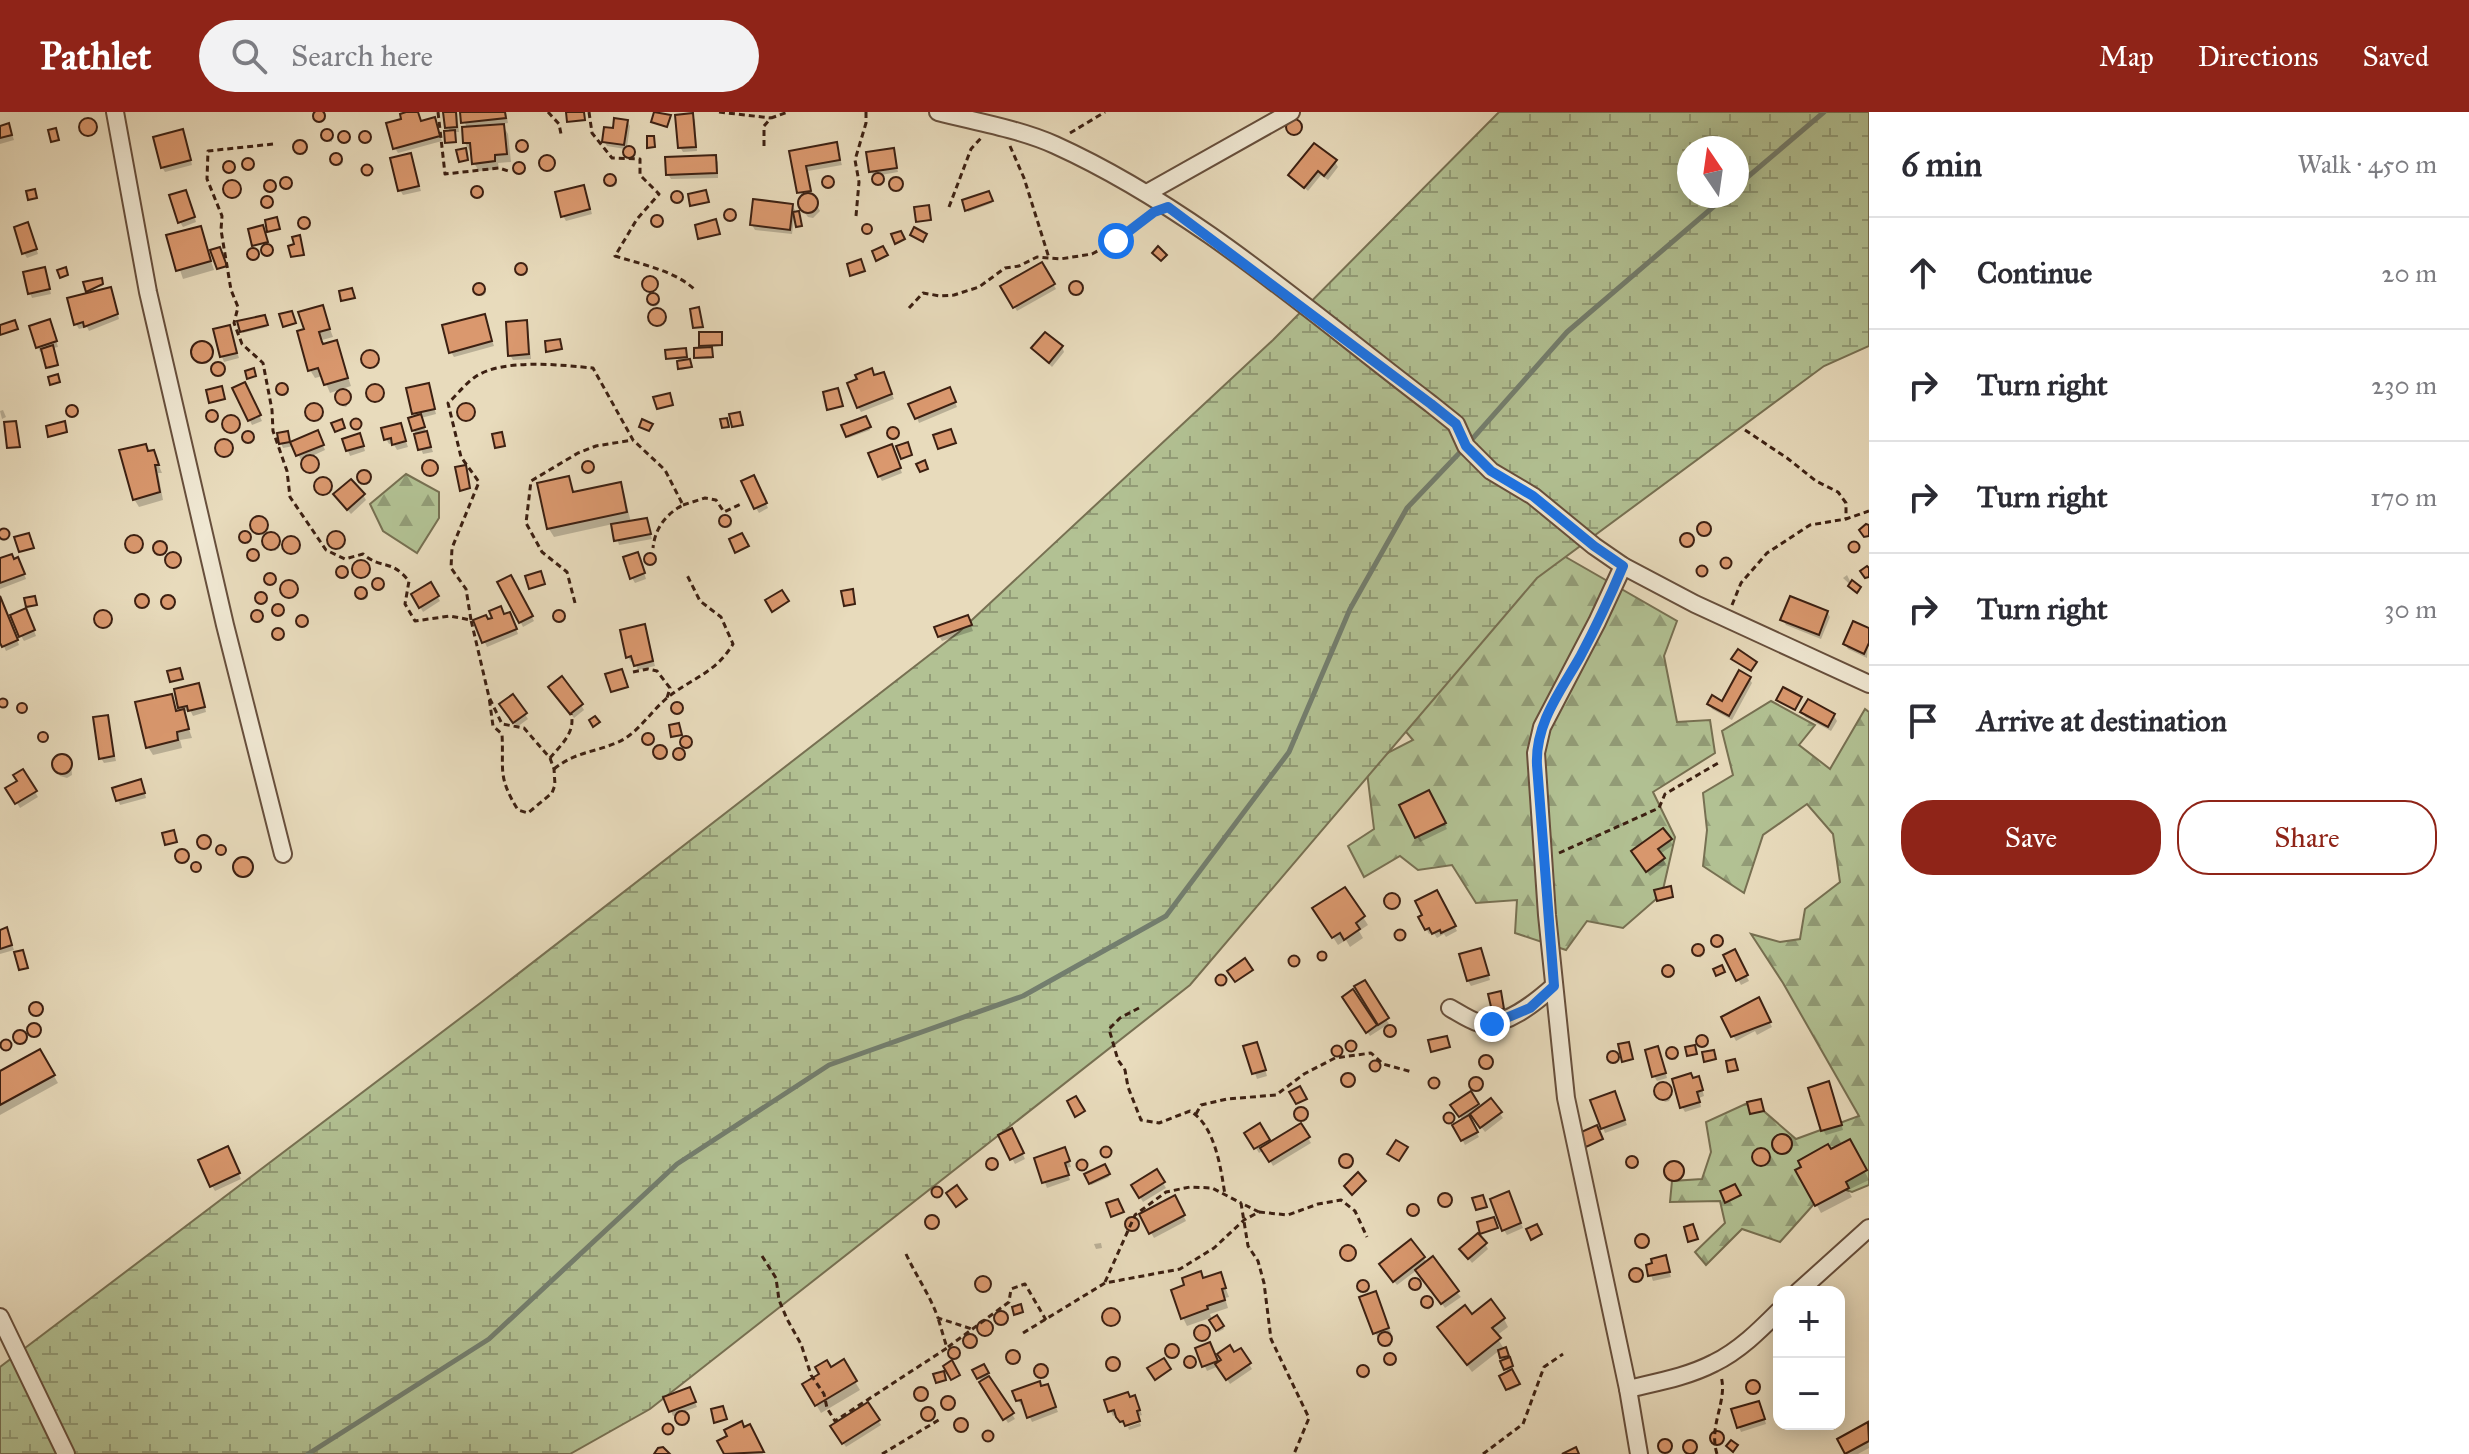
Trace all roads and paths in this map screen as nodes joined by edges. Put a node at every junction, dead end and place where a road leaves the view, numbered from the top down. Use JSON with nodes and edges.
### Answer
{"nodes":[{"id":1,"x":115,"y":112,"type":"edge"},
{"id":2,"x":438,"y":112,"type":"edge"},
{"id":3,"x":548,"y":112,"type":"edge"},
{"id":4,"x":589,"y":112,"type":"edge"},
{"id":5,"x":719,"y":112,"type":"edge"},
{"id":6,"x":788,"y":112,"type":"edge"},
{"id":7,"x":866,"y":112,"type":"edge"},
{"id":8,"x":938,"y":112,"type":"edge"},
{"id":9,"x":1105,"y":112,"type":"edge"},
{"id":10,"x":1291,"y":112,"type":"edge"},
{"id":11,"x":771,"y":118,"type":"junction"},
{"id":12,"x":982,"y":118,"type":"edge"},
{"id":13,"x":1000,"y":127,"type":"junction"},
{"id":14,"x":561,"y":134,"type":"dead end"},
{"id":15,"x":273,"y":144,"type":"dead end"},
{"id":16,"x":1053,"y":144,"type":"junction"},
{"id":17,"x":764,"y":146,"type":"dead end"},
{"id":18,"x":511,"y":172,"type":"dead end"},
{"id":19,"x":1147,"y":193,"type":"junction"},
{"id":20,"x":949,"y":207,"type":"dead end"},
{"id":21,"x":1168,"y":207,"type":"junction"},
{"id":22,"x":856,"y":216,"type":"dead end"},
{"id":23,"x":1049,"y":258,"type":"junction"},
{"id":24,"x":696,"y":291,"type":"dead end"},
{"id":25,"x":909,"y":308,"type":"dead end"},
{"id":26,"x":1745,"y":430,"type":"dead end"},
{"id":27,"x":633,"y":440,"type":"junction"},
{"id":28,"x":741,"y":504,"type":"dead end"},
{"id":29,"x":683,"y":505,"type":"junction"},
{"id":30,"x":1869,"y":511,"type":"edge"},
{"id":31,"x":1846,"y":519,"type":"junction"},
{"id":32,"x":653,"y":548,"type":"dead end"},
{"id":33,"x":1623,"y":566,"type":"junction"},
{"id":34,"x":687,"y":575,"type":"dead end"},
{"id":35,"x":575,"y":603,"type":"dead end"},
{"id":36,"x":1726,"y":619,"type":"junction"},
{"id":37,"x":471,"y":620,"type":"junction"},
{"id":38,"x":633,"y":672,"type":"dead end"},
{"id":39,"x":1869,"y":684,"type":"edge"},
{"id":40,"x":489,"y":697,"type":"junction"},
{"id":41,"x":667,"y":698,"type":"junction"},
{"id":42,"x":571,"y":714,"type":"dead end"},
{"id":43,"x":550,"y":758,"type":"junction"},
{"id":44,"x":1720,"y":762,"type":"dead end"},
{"id":45,"x":554,"y":769,"type":"junction"},
{"id":46,"x":283,"y":854,"type":"dead end"},
{"id":47,"x":1544,"y":859,"type":"junction"},
{"id":48,"x":1554,"y":986,"type":"junction"},
{"id":49,"x":1139,"y":1008,"type":"dead end"},
{"id":50,"x":1450,"y":1008,"type":"dead end"},
{"id":51,"x":1412,"y":1072,"type":"dead end"},
{"id":52,"x":1196,"y":1114,"type":"junction"},
{"id":53,"x":1225,"y":1195,"type":"junction"},
{"id":54,"x":1241,"y":1203,"type":"junction"},
{"id":55,"x":1259,"y":1212,"type":"junction"},
{"id":56,"x":1244,"y":1220,"type":"junction"},
{"id":57,"x":1869,"y":1228,"type":"edge"},
{"id":58,"x":1367,"y":1237,"type":"dead end"},
{"id":59,"x":906,"y":1254,"type":"dead end"},
{"id":60,"x":762,"y":1256,"type":"dead end"},
{"id":61,"x":1105,"y":1283,"type":"junction"},
{"id":62,"x":1805,"y":1286,"type":"edge"},
{"id":63,"x":1773,"y":1316,"type":"edge"},
{"id":64,"x":0,"y":1317,"type":"edge"},
{"id":65,"x":938,"y":1318,"type":"junction"},
{"id":66,"x":1046,"y":1320,"type":"junction"},
{"id":67,"x":972,"y":1329,"type":"junction"},
{"id":68,"x":1023,"y":1333,"type":"dead end"},
{"id":69,"x":947,"y":1348,"type":"junction"},
{"id":70,"x":1563,"y":1354,"type":"dead end"},
{"id":71,"x":1716,"y":1362,"type":"junction"},
{"id":72,"x":1628,"y":1389,"type":"junction"},
{"id":73,"x":942,"y":1418,"type":"dead end"},
{"id":74,"x":66,"y":1454,"type":"edge"},
{"id":75,"x":882,"y":1454,"type":"edge"},
{"id":76,"x":1294,"y":1454,"type":"edge"},
{"id":77,"x":1483,"y":1454,"type":"edge"},
{"id":78,"x":1639,"y":1454,"type":"edge"},
{"id":79,"x":1717,"y":1454,"type":"edge"}],
"edges":[{"from":1,"to":46,"type":"street"},
{"from":2,"to":18,"type":"path"},
{"from":3,"to":14,"type":"path"},
{"from":4,"to":24,"type":"path"},
{"from":5,"to":11,"type":"path"},
{"from":6,"to":11,"type":"path"},
{"from":7,"to":22,"type":"path"},
{"from":8,"to":12,"type":"street"},
{"from":9,"to":16,"type":"path"},
{"from":10,"to":19,"type":"street"},
{"from":11,"to":17,"type":"path"},
{"from":12,"to":13,"type":"street"},
{"from":13,"to":16,"type":"street"},
{"from":13,"to":20,"type":"path"},
{"from":13,"to":23,"type":"path"},
{"from":15,"to":37,"type":"path"},
{"from":16,"to":19,"type":"street"},
{"from":19,"to":21,"type":"street"},
{"from":21,"to":23,"type":"path"},
{"from":21,"to":33,"type":"street"},
{"from":23,"to":25,"type":"path"},
{"from":26,"to":31,"type":"path"},
{"from":27,"to":29,"type":"path"},
{"from":27,"to":35,"type":"path"},
{"from":27,"to":37,"type":"path"},
{"from":28,"to":29,"type":"path"},
{"from":29,"to":32,"type":"path"},
{"from":30,"to":31,"type":"path"},
{"from":31,"to":36,"type":"path"},
{"from":33,"to":36,"type":"street"},
{"from":33,"to":47,"type":"street"},
{"from":34,"to":41,"type":"path"},
{"from":36,"to":39,"type":"street"},
{"from":37,"to":40,"type":"path"},
{"from":38,"to":41,"type":"path"},
{"from":40,"to":43,"type":"path"},
{"from":40,"to":45,"type":"path"},
{"from":41,"to":45,"type":"path"},
{"from":42,"to":43,"type":"path"},
{"from":43,"to":45,"type":"path"},
{"from":44,"to":47,"type":"path"},
{"from":47,"to":48,"type":"street"},
{"from":48,"to":50,"type":"street"},
{"from":48,"to":72,"type":"street"},
{"from":49,"to":52,"type":"path"},
{"from":51,"to":52,"type":"path"},
{"from":52,"to":53,"type":"path"},
{"from":53,"to":54,"type":"path"},
{"from":53,"to":61,"type":"path"},
{"from":54,"to":55,"type":"path"},
{"from":54,"to":56,"type":"path"},
{"from":55,"to":56,"type":"path"},
{"from":55,"to":58,"type":"path"},
{"from":56,"to":61,"type":"path"},
{"from":56,"to":76,"type":"path"},
{"from":57,"to":62,"type":"street"},
{"from":59,"to":65,"type":"path"},
{"from":60,"to":69,"type":"path"},
{"from":61,"to":66,"type":"path"},
{"from":63,"to":71,"type":"street"},
{"from":64,"to":74,"type":"street"},
{"from":65,"to":67,"type":"path"},
{"from":65,"to":69,"type":"path"},
{"from":66,"to":67,"type":"path"},
{"from":66,"to":68,"type":"path"},
{"from":67,"to":69,"type":"path"},
{"from":70,"to":77,"type":"path"},
{"from":71,"to":72,"type":"street"},
{"from":71,"to":79,"type":"path"},
{"from":72,"to":78,"type":"street"},
{"from":73,"to":75,"type":"path"}]}
